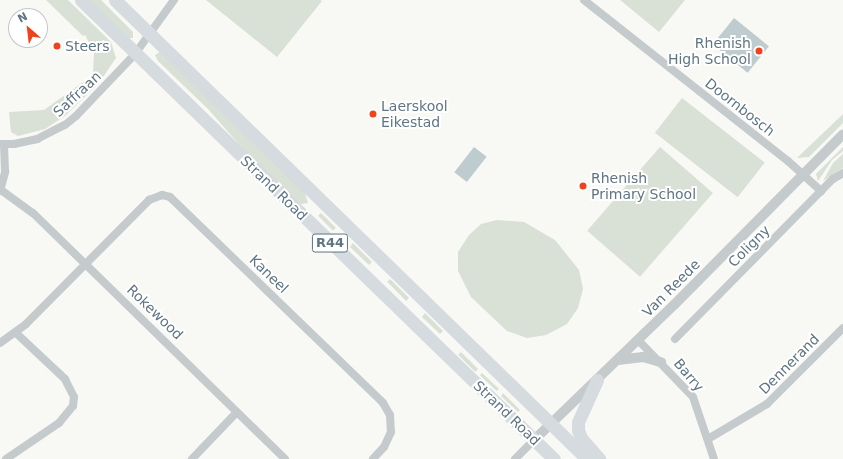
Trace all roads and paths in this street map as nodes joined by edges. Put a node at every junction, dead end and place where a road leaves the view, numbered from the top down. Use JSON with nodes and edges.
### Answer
{"nodes":[{"id":1,"x":81,"y":0,"type":"edge"},
{"id":2,"x":115,"y":0,"type":"edge"},
{"id":3,"x":174,"y":0,"type":"edge"},
{"id":4,"x":584,"y":0,"type":"edge"},
{"id":5,"x":151,"y":35,"type":"junction"},
{"id":6,"x":135,"y":54,"type":"junction"},
{"id":7,"x":843,"y":134,"type":"edge"},
{"id":8,"x":2,"y":144,"type":"edge"},
{"id":9,"x":843,"y":173,"type":"edge"},
{"id":10,"x":804,"y":174,"type":"junction"},
{"id":11,"x":1,"y":190,"type":"edge"},
{"id":12,"x":822,"y":191,"type":"junction"},
{"id":13,"x":87,"y":264,"type":"junction"},
{"id":14,"x":843,"y":328,"type":"edge"},
{"id":15,"x":16,"y":333,"type":"junction"},
{"id":16,"x":675,"y":339,"type":"dead end"},
{"id":17,"x":638,"y":340,"type":"junction"},
{"id":18,"x":0,"y":343,"type":"edge"},
{"id":19,"x":618,"y":360,"type":"junction"},
{"id":20,"x":661,"y":362,"type":"junction"},
{"id":21,"x":597,"y":380,"type":"junction"},
{"id":22,"x":237,"y":412,"type":"junction"},
{"id":23,"x":552,"y":423,"type":"junction"},
{"id":24,"x":708,"y":439,"type":"junction"},
{"id":25,"x":534,"y":440,"type":"junction"},
{"id":26,"x":6,"y":459,"type":"edge"},
{"id":27,"x":192,"y":459,"type":"edge"},
{"id":28,"x":285,"y":459,"type":"edge"},
{"id":29,"x":373,"y":459,"type":"edge"},
{"id":30,"x":515,"y":459,"type":"edge"},
{"id":31,"x":554,"y":459,"type":"edge"},
{"id":32,"x":587,"y":459,"type":"edge"},
{"id":33,"x":599,"y":459,"type":"edge"},
{"id":34,"x":714,"y":459,"type":"edge"}],
"edges":[{"from":1,"to":6,"type":"main road","name":"Strand Road","number":"R44"},
{"from":2,"to":5,"type":"main road","name":"Strand Road","number":"R44"},
{"from":3,"to":5,"type":"street"},
{"from":4,"to":10,"type":"street","name":"Doornbosch"},
{"from":5,"to":6,"type":"street","name":"Saffraan"},
{"from":5,"to":23,"type":"main road","name":"Strand Road","number":"R44"},
{"from":6,"to":8,"type":"street","name":"Saffraan"},
{"from":6,"to":25,"type":"main road","name":"Strand Road","number":"R44"},
{"from":7,"to":10,"type":"street","name":"Van Reede"},
{"from":8,"to":11,"type":"street","name":"Saffraan"},
{"from":9,"to":12,"type":"street","name":"Coligny"},
{"from":10,"to":12,"type":"street","name":"Doornbosch"},
{"from":10,"to":17,"type":"street","name":"Van Reede"},
{"from":11,"to":13,"type":"street","name":"Rokewood"},
{"from":12,"to":16,"type":"street","name":"Coligny"},
{"from":13,"to":15,"type":"street","name":"Kaneel"},
{"from":13,"to":22,"type":"street","name":"Rokewood"},
{"from":13,"to":29,"type":"street","name":"Kaneel"},
{"from":14,"to":24,"type":"street","name":"Dennerand"},
{"from":15,"to":18,"type":"street","name":"Kaneel"},
{"from":15,"to":26,"type":"street"},
{"from":17,"to":19,"type":"street","name":"Van Reede"},
{"from":17,"to":20,"type":"street","name":"Barry"},
{"from":19,"to":20,"type":"street"},
{"from":19,"to":21,"type":"street","name":"Van Reede"},
{"from":20,"to":24,"type":"street","name":"Barry"},
{"from":21,"to":23,"type":"street","name":"Van Reede"},
{"from":21,"to":33,"type":"main road"},
{"from":22,"to":27,"type":"street"},
{"from":22,"to":28,"type":"street","name":"Rokewood"},
{"from":23,"to":25,"type":"street","name":"Van Reede"},
{"from":23,"to":32,"type":"main road","name":"Strand Road","number":"R44"},
{"from":24,"to":34,"type":"street","name":"Barry"},
{"from":25,"to":30,"type":"street","name":"Van Reede"},
{"from":25,"to":31,"type":"main road","name":"Strand Road","number":"R44"}]}
